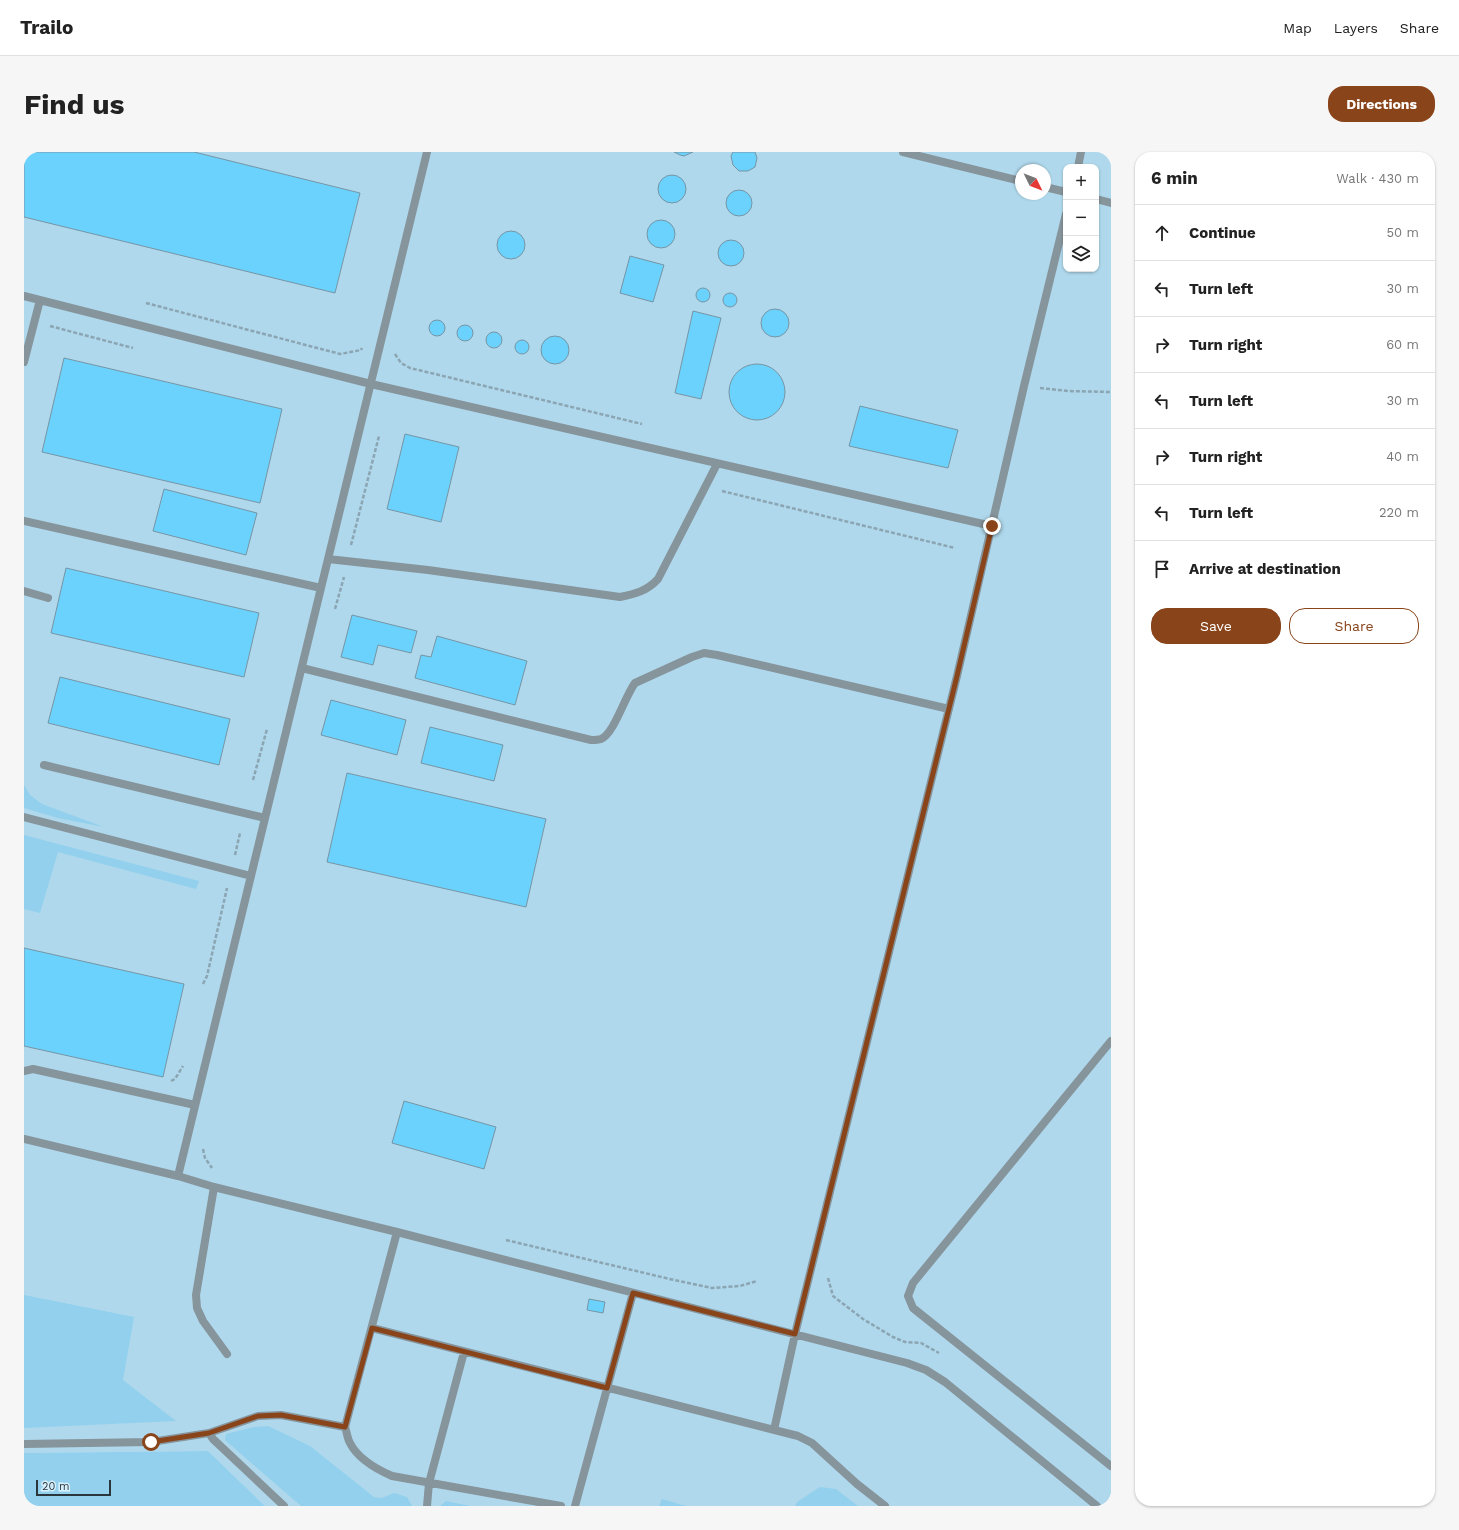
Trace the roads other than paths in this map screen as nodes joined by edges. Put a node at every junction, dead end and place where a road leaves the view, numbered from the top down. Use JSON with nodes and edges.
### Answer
{"nodes":[{"id":1,"x":427,"y":152,"type":"edge"},
{"id":2,"x":903,"y":152,"type":"edge"},
{"id":3,"x":1081,"y":152,"type":"edge"},
{"id":4,"x":1079,"y":164,"type":"edge"},
{"id":5,"x":1015,"y":180,"type":"edge"},
{"id":6,"x":1051,"y":188,"type":"edge"},
{"id":7,"x":1063,"y":191,"type":"edge"},
{"id":8,"x":1099,"y":200,"type":"edge"},
{"id":9,"x":1111,"y":203,"type":"edge"},
{"id":10,"x":1063,"y":226,"type":"edge"},
{"id":11,"x":24,"y":296,"type":"edge"},
{"id":12,"x":40,"y":300,"type":"junction"},
{"id":13,"x":24,"y":362,"type":"edge"},
{"id":14,"x":371,"y":384,"type":"junction"},
{"id":15,"x":717,"y":464,"type":"junction"},
{"id":16,"x":24,"y":521,"type":"edge"},
{"id":17,"x":992,"y":526,"type":"junction"},
{"id":18,"x":328,"y":559,"type":"junction"},
{"id":19,"x":321,"y":588,"type":"junction"},
{"id":20,"x":24,"y":591,"type":"edge"},
{"id":21,"x":48,"y":598,"type":"dead end"},
{"id":22,"x":302,"y":668,"type":"junction"},
{"id":23,"x":949,"y":709,"type":"junction"},
{"id":24,"x":44,"y":765,"type":"dead end"},
{"id":25,"x":24,"y":817,"type":"edge"},
{"id":26,"x":265,"y":818,"type":"junction"},
{"id":27,"x":251,"y":876,"type":"junction"},
{"id":28,"x":1111,"y":1042,"type":"edge"},
{"id":29,"x":24,"y":1070,"type":"edge"},
{"id":30,"x":195,"y":1105,"type":"junction"},
{"id":31,"x":24,"y":1139,"type":"edge"},
{"id":32,"x":178,"y":1176,"type":"junction"},
{"id":33,"x":214,"y":1187,"type":"junction"},
{"id":34,"x":397,"y":1232,"type":"junction"},
{"id":35,"x":633,"y":1293,"type":"junction"},
{"id":36,"x":372,"y":1328,"type":"junction"},
{"id":37,"x":795,"y":1334,"type":"junction"},
{"id":38,"x":464,"y":1352,"type":"junction"},
{"id":39,"x":227,"y":1354,"type":"dead end"},
{"id":40,"x":607,"y":1388,"type":"junction"},
{"id":41,"x":345,"y":1427,"type":"junction"},
{"id":42,"x":774,"y":1430,"type":"junction"},
{"id":43,"x":209,"y":1433,"type":"junction"},
{"id":44,"x":24,"y":1444,"type":"edge"},
{"id":45,"x":1111,"y":1466,"type":"edge"},
{"id":46,"x":429,"y":1483,"type":"junction"},
{"id":47,"x":284,"y":1506,"type":"edge"},
{"id":48,"x":427,"y":1506,"type":"edge"},
{"id":49,"x":561,"y":1506,"type":"edge"},
{"id":50,"x":575,"y":1506,"type":"edge"},
{"id":51,"x":885,"y":1506,"type":"edge"},
{"id":52,"x":1097,"y":1506,"type":"edge"}],
"edges":[{"from":1,"to":14,"type":"lane"},
{"from":2,"to":5,"type":"lane"},
{"from":3,"to":4,"type":"lane"},
{"from":6,"to":7,"type":"lane"},
{"from":8,"to":9,"type":"lane"},
{"from":10,"to":17,"type":"lane"},
{"from":11,"to":12,"type":"lane"},
{"from":12,"to":13,"type":"lane"},
{"from":12,"to":14,"type":"lane"},
{"from":14,"to":15,"type":"lane"},
{"from":14,"to":18,"type":"lane"},
{"from":15,"to":17,"type":"lane"},
{"from":15,"to":18,"type":"lane"},
{"from":16,"to":19,"type":"lane"},
{"from":17,"to":23,"type":"lane"},
{"from":18,"to":19,"type":"lane"},
{"from":19,"to":22,"type":"lane"},
{"from":20,"to":21,"type":"lane"},
{"from":22,"to":23,"type":"lane"},
{"from":22,"to":26,"type":"lane"},
{"from":23,"to":37,"type":"lane"},
{"from":24,"to":26,"type":"lane"},
{"from":25,"to":27,"type":"lane"},
{"from":26,"to":27,"type":"lane"},
{"from":27,"to":30,"type":"lane"},
{"from":28,"to":45,"type":"lane"},
{"from":29,"to":30,"type":"lane"},
{"from":30,"to":32,"type":"lane"},
{"from":31,"to":32,"type":"lane"},
{"from":32,"to":33,"type":"lane"},
{"from":33,"to":34,"type":"lane"},
{"from":33,"to":39,"type":"lane"},
{"from":34,"to":35,"type":"lane"},
{"from":34,"to":36,"type":"lane"},
{"from":35,"to":37,"type":"lane"},
{"from":35,"to":40,"type":"lane"},
{"from":36,"to":38,"type":"lane"},
{"from":36,"to":41,"type":"lane"},
{"from":37,"to":42,"type":"lane"},
{"from":37,"to":52,"type":"lane"},
{"from":38,"to":40,"type":"lane"},
{"from":38,"to":46,"type":"lane"},
{"from":40,"to":42,"type":"lane"},
{"from":40,"to":50,"type":"lane"},
{"from":41,"to":43,"type":"lane"},
{"from":41,"to":46,"type":"lane"},
{"from":42,"to":51,"type":"lane"},
{"from":43,"to":44,"type":"lane"},
{"from":43,"to":47,"type":"lane"},
{"from":46,"to":48,"type":"lane"},
{"from":46,"to":49,"type":"lane"}]}
